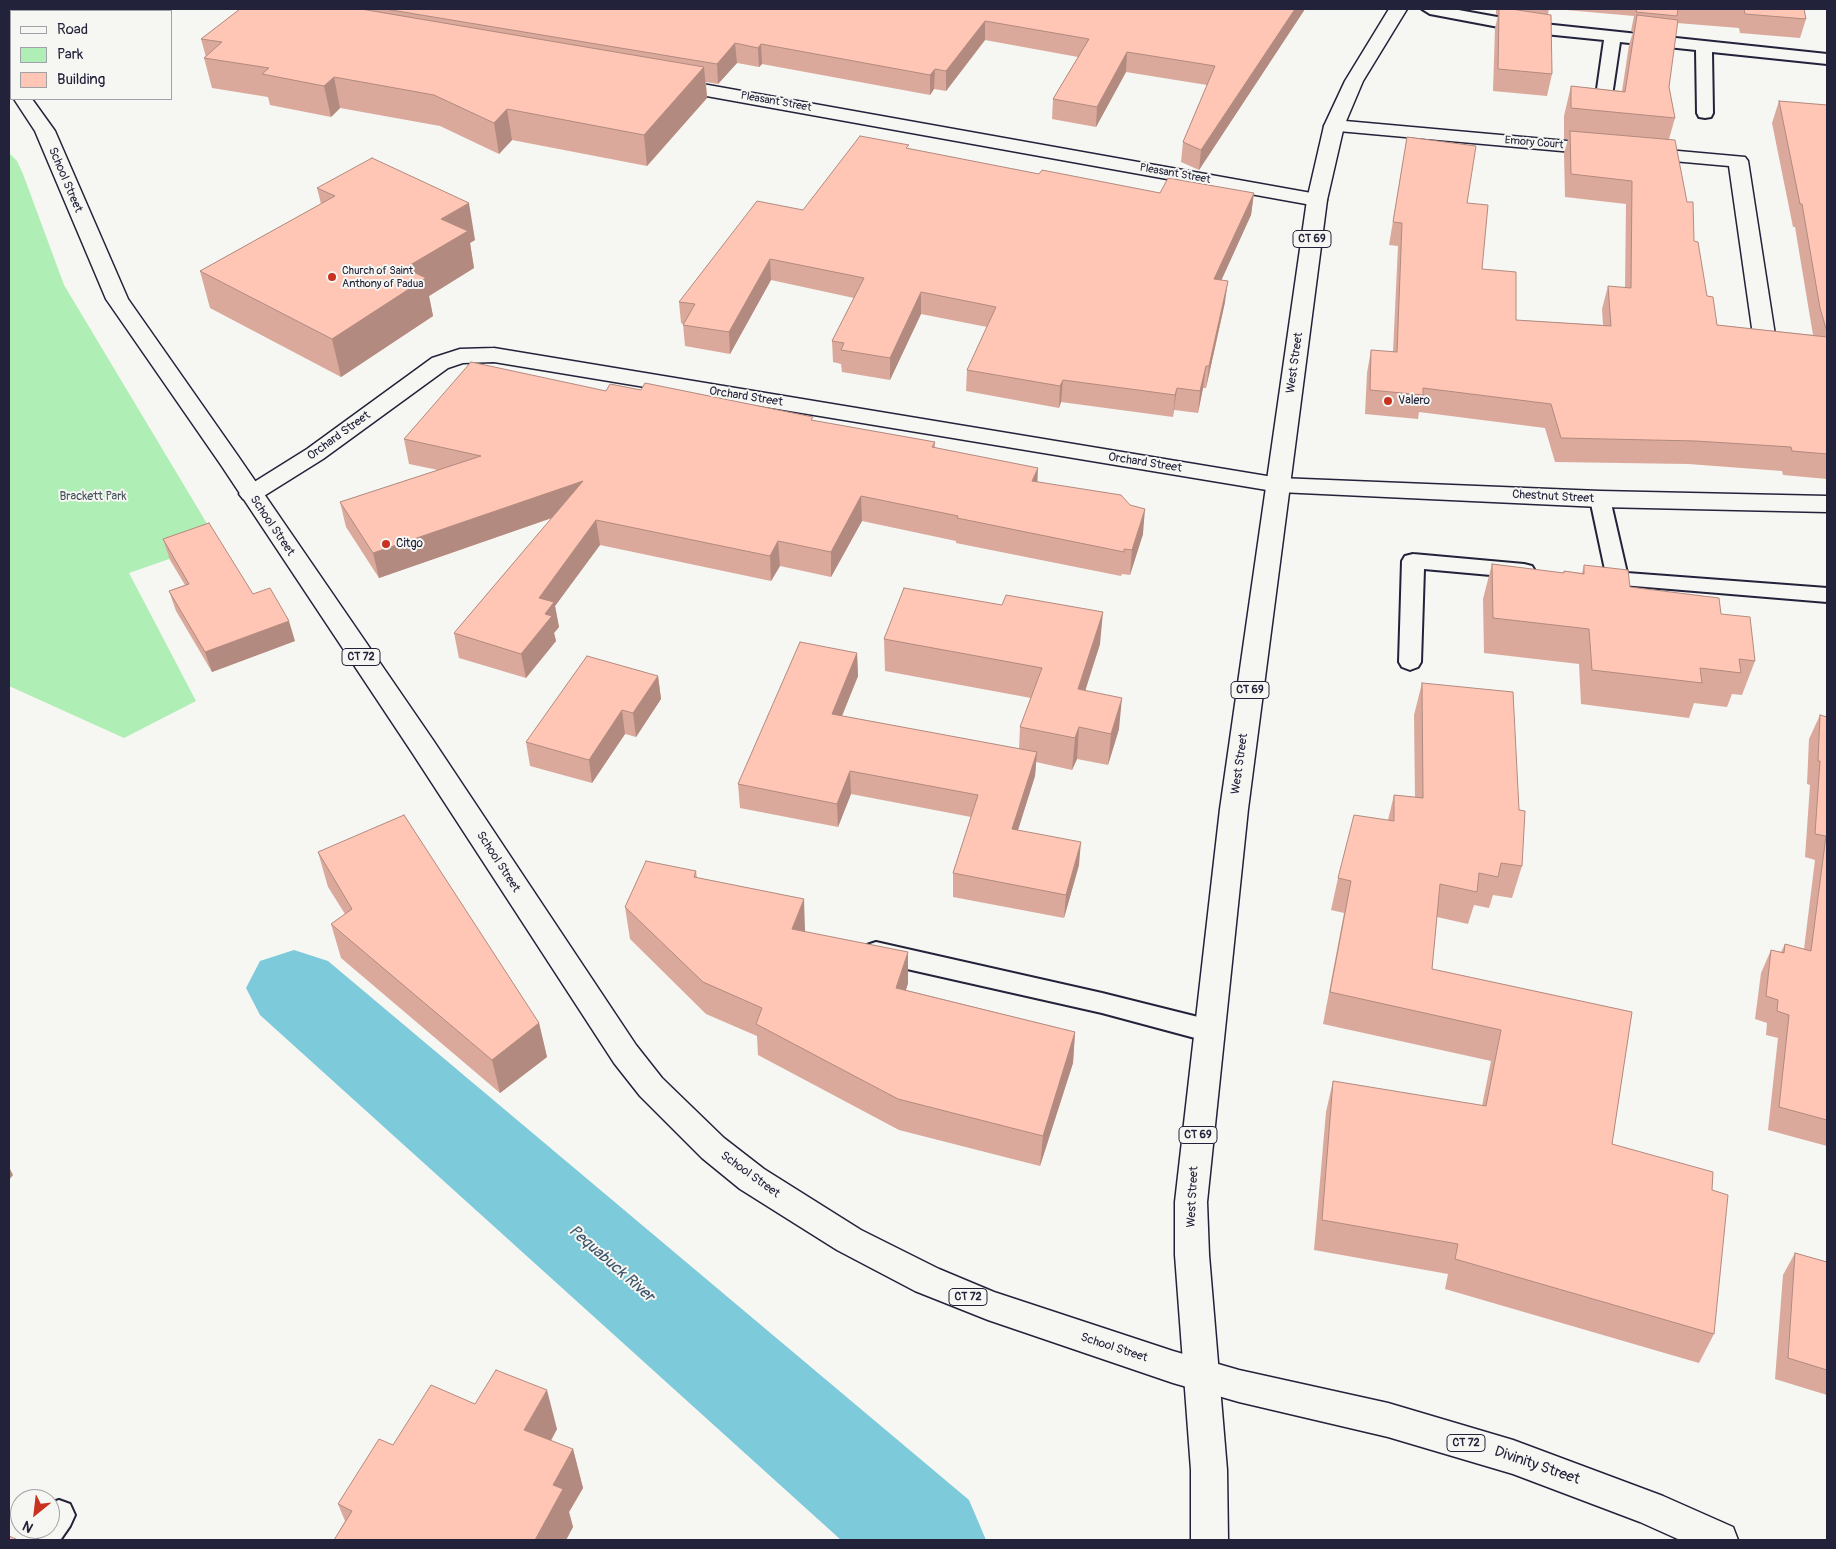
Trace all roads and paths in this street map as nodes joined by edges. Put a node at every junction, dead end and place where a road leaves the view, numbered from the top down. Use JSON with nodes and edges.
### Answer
{"nodes":[{"id":1,"x":1398,"y":9,"type":"edge"},
{"id":2,"x":1430,"y":9,"type":"edge"},
{"id":3,"x":1612,"y":36,"type":"junction"},
{"id":4,"x":1704,"y":46,"type":"junction"},
{"id":5,"x":1827,"y":59,"type":"edge"},
{"id":6,"x":650,"y":80,"type":"edge"},
{"id":7,"x":1604,"y":96,"type":"edge"},
{"id":8,"x":24,"y":100,"type":"edge"},
{"id":9,"x":1705,"y":113,"type":"dead end"},
{"id":10,"x":1334,"y":126,"type":"junction"},
{"id":11,"x":1317,"y":200,"type":"junction"},
{"id":12,"x":1764,"y":335,"type":"edge"},
{"id":13,"x":1279,"y":485,"type":"junction"},
{"id":14,"x":251,"y":494,"type":"junction"},
{"id":15,"x":1600,"y":499,"type":"junction"},
{"id":16,"x":1827,"y":504,"type":"edge"},
{"id":17,"x":1540,"y":572,"type":"edge"},
{"id":18,"x":1827,"y":595,"type":"edge"},
{"id":19,"x":1410,"y":662,"type":"dead end"},
{"id":20,"x":854,"y":947,"type":"edge"},
{"id":21,"x":1210,"y":1031,"type":"junction"},
{"id":22,"x":1202,"y":1375,"type":"junction"},
{"id":23,"x":1209,"y":1540,"type":"edge"},
{"id":24,"x":1720,"y":1540,"type":"edge"}],
"edges":[{"from":1,"to":10,"type":"main road","name":"West Street","number":"CT 69"},
{"from":2,"to":3,"type":"lane"},
{"from":3,"to":4,"type":"lane"},
{"from":3,"to":7,"type":"lane"},
{"from":4,"to":5,"type":"lane"},
{"from":4,"to":9,"type":"lane"},
{"from":6,"to":11,"type":"main road","name":"Pleasant Street"},
{"from":8,"to":14,"type":"main road","name":"School Street","number":"CT 72"},
{"from":10,"to":11,"type":"main road","name":"West Street","number":"CT 69"},
{"from":10,"to":12,"type":"main road","name":"Emory Court"},
{"from":11,"to":13,"type":"main road","name":"West Street","number":"CT 69"},
{"from":13,"to":14,"type":"main road","name":"Orchard Street"},
{"from":13,"to":15,"type":"main road","name":"Chestnut Street"},
{"from":13,"to":21,"type":"main road","name":"West Street","number":"CT 69"},
{"from":14,"to":22,"type":"main road","name":"School Street","number":"CT 72"},
{"from":15,"to":16,"type":"main road","name":"Chestnut Street"},
{"from":15,"to":18,"type":"lane"},
{"from":17,"to":19,"type":"lane"},
{"from":20,"to":21,"type":"lane"},
{"from":21,"to":22,"type":"main road","name":"West Street","number":"CT 69"},
{"from":22,"to":23,"type":"main road","name":"West Street","number":"CT 69"},
{"from":22,"to":24,"type":"main road","name":"Divinity Street","number":"CT 72"}]}
